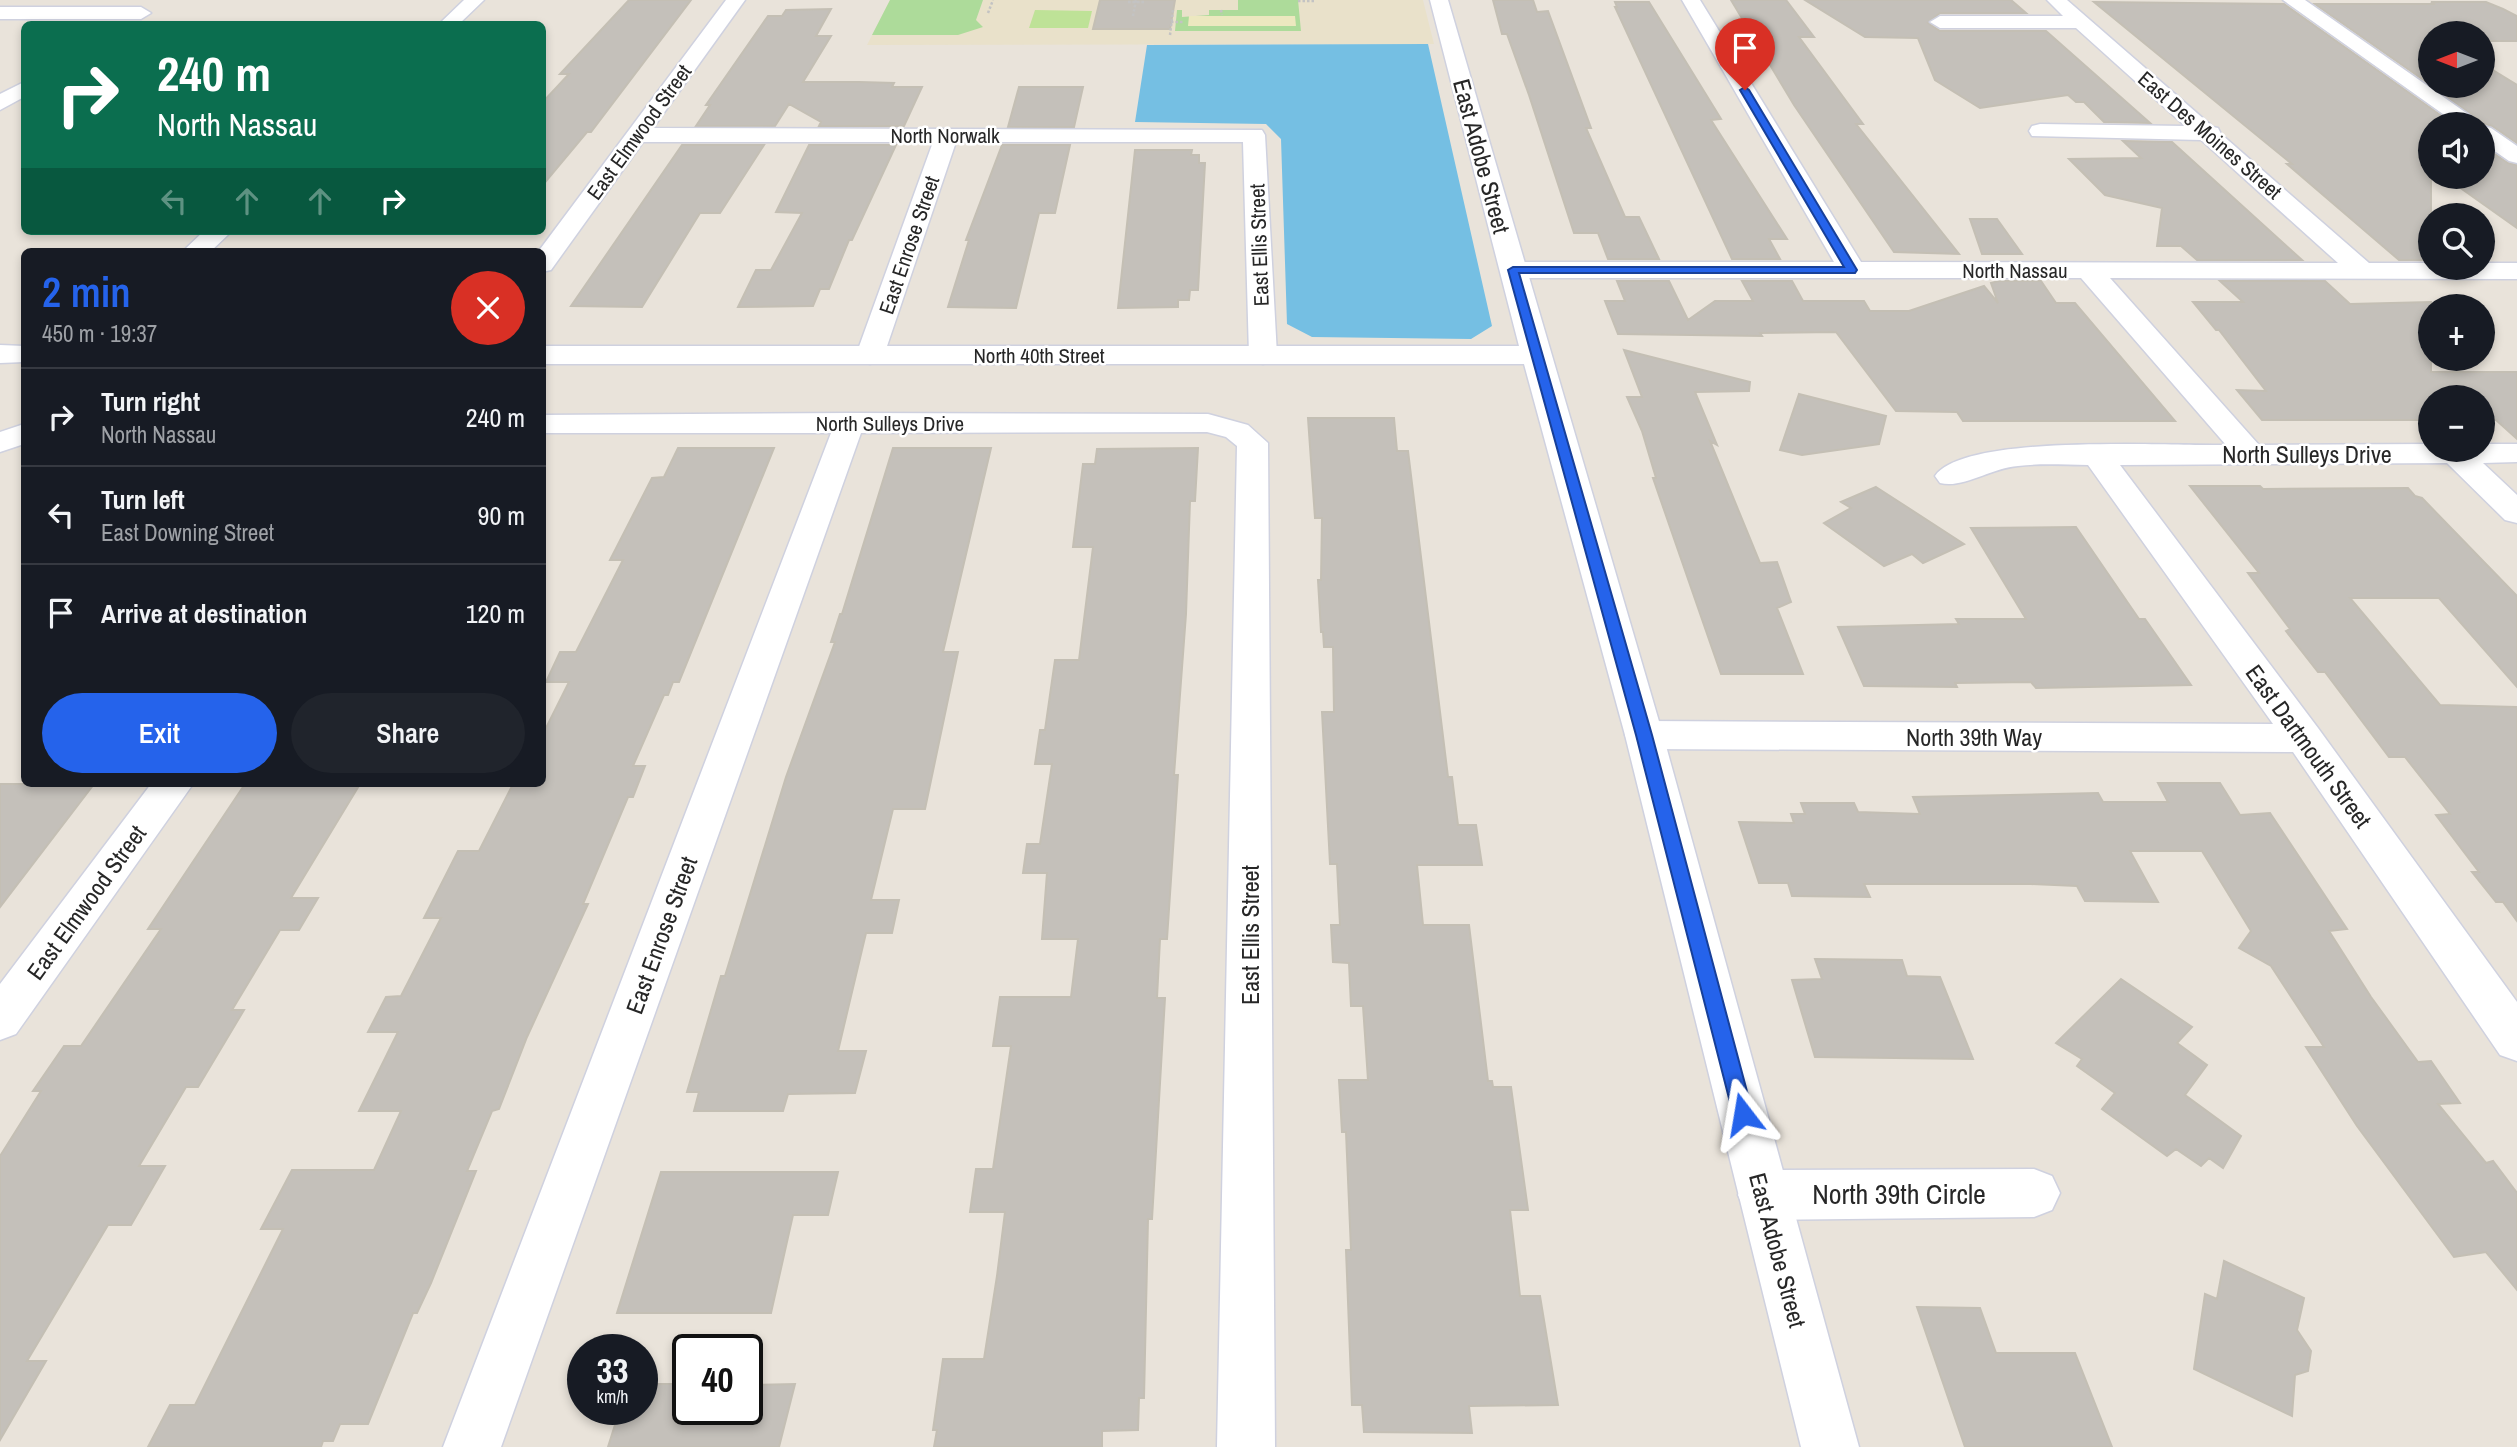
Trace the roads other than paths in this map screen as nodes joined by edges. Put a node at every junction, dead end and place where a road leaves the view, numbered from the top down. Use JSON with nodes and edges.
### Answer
{"nodes":[{"id":1,"x":162,"y":0,"type":"edge"},
{"id":2,"x":475,"y":0,"type":"edge"},
{"id":3,"x":736,"y":0,"type":"edge"},
{"id":4,"x":1439,"y":0,"type":"edge"},
{"id":5,"x":1692,"y":0,"type":"edge"},
{"id":6,"x":2056,"y":0,"type":"edge"},
{"id":7,"x":2292,"y":0,"type":"edge"},
{"id":8,"x":0,"y":13,"type":"edge"},
{"id":9,"x":141,"y":13,"type":"junction"},
{"id":10,"x":128,"y":21,"type":"edge"},
{"id":11,"x":451,"y":21,"type":"edge"},
{"id":12,"x":1940,"y":22,"type":"dead end"},
{"id":13,"x":2081,"y":22,"type":"junction"},
{"id":14,"x":21,"y":90,"type":"edge"},
{"id":15,"x":0,"y":103,"type":"edge"},
{"id":16,"x":2454,"y":112,"type":"edge"},
{"id":17,"x":2040,"y":131,"type":"dead end"},
{"id":18,"x":2210,"y":133,"type":"junction"},
{"id":19,"x":635,"y":135,"type":"junction"},
{"id":20,"x":947,"y":135,"type":"junction"},
{"id":21,"x":1254,"y":135,"type":"joint"},
{"id":22,"x":2495,"y":141,"type":"edge"},
{"id":23,"x":2517,"y":156,"type":"edge"},
{"id":24,"x":214,"y":235,"type":"edge"},
{"id":25,"x":200,"y":248,"type":"edge"},
{"id":26,"x":546,"y":258,"type":"edge"},
{"id":27,"x":1513,"y":270,"type":"junction"},
{"id":28,"x":1852,"y":270,"type":"junction"},
{"id":29,"x":2088,"y":270,"type":"junction"},
{"id":30,"x":2363,"y":271,"type":"junction"},
{"id":31,"x":2517,"y":271,"type":"edge"},
{"id":32,"x":0,"y":354,"type":"edge"},
{"id":33,"x":21,"y":354,"type":"edge"},
{"id":34,"x":546,"y":355,"type":"edge"},
{"id":35,"x":870,"y":355,"type":"junction"},
{"id":36,"x":1263,"y":355,"type":"junction"},
{"id":37,"x":1536,"y":355,"type":"junction"},
{"id":38,"x":850,"y":422,"type":"junction"},
{"id":39,"x":546,"y":424,"type":"edge"},
{"id":40,"x":1237,"y":431,"type":"joint"},
{"id":41,"x":21,"y":434,"type":"edge"},
{"id":42,"x":0,"y":443,"type":"edge"},
{"id":43,"x":2418,"y":453,"type":"edge"},
{"id":44,"x":2495,"y":453,"type":"edge"},
{"id":45,"x":2517,"y":453,"type":"edge"},
{"id":46,"x":2250,"y":454,"type":"junction"},
{"id":47,"x":2097,"y":455,"type":"junction"},
{"id":48,"x":2464,"y":462,"type":"edge"},
{"id":49,"x":1951,"y":476,"type":"dead end"},
{"id":50,"x":2517,"y":513,"type":"edge"},
{"id":51,"x":1644,"y":735,"type":"junction"},
{"id":52,"x":2304,"y":738,"type":"junction"},
{"id":53,"x":171,"y":787,"type":"edge"},
{"id":54,"x":0,"y":1020,"type":"edge"},
{"id":55,"x":2517,"y":1040,"type":"edge"},
{"id":56,"x":2034,"y":1193,"type":"dead end"},
{"id":57,"x":1764,"y":1195,"type":"junction"},
{"id":58,"x":472,"y":1447,"type":"edge"},
{"id":59,"x":1246,"y":1447,"type":"edge"},
{"id":60,"x":1830,"y":1447,"type":"edge"}],
"edges":[{"from":1,"to":9,"type":"street"},
{"from":2,"to":11,"type":"street"},
{"from":3,"to":19,"type":"street","name":"East Elmwood Street"},
{"from":4,"to":27,"type":"street","name":"East Adobe Street"},
{"from":5,"to":28,"type":"street"},
{"from":6,"to":13,"type":"street","name":"East Des Moines Street"},
{"from":7,"to":16,"type":"street"},
{"from":8,"to":9,"type":"street"},
{"from":9,"to":10,"type":"street"},
{"from":12,"to":13,"type":"street"},
{"from":13,"to":18,"type":"street","name":"East Des Moines Street"},
{"from":14,"to":15,"type":"street"},
{"from":17,"to":18,"type":"street"},
{"from":18,"to":30,"type":"street","name":"East Des Moines Street"},
{"from":19,"to":20,"type":"street","name":"North Norwalk"},
{"from":19,"to":26,"type":"street","name":"East Elmwood Street"},
{"from":20,"to":21,"type":"street","name":"North Norwalk"},
{"from":20,"to":35,"type":"street","name":"East Enrose Street"},
{"from":21,"to":36,"type":"street","name":"East Ellis Street"},
{"from":22,"to":23,"type":"street"},
{"from":24,"to":25,"type":"street"},
{"from":27,"to":28,"type":"street","name":"North Nassau"},
{"from":27,"to":37,"type":"street","name":"East Adobe Street"},
{"from":28,"to":29,"type":"street","name":"North Nassau"},
{"from":29,"to":30,"type":"street","name":"North Nassau"},
{"from":29,"to":46,"type":"street"},
{"from":30,"to":31,"type":"street","name":"North Nassau"},
{"from":32,"to":33,"type":"street"},
{"from":34,"to":35,"type":"street","name":"North 40th Street"},
{"from":35,"to":36,"type":"street","name":"North 40th Street"},
{"from":36,"to":37,"type":"street","name":"North 40th Street"},
{"from":37,"to":51,"type":"street","name":"East Adobe Street"},
{"from":38,"to":39,"type":"street","name":"North Sulleys Drive"},
{"from":38,"to":40,"type":"street","name":"North Sulleys Drive"},
{"from":38,"to":58,"type":"street","name":"East Enrose Street"},
{"from":40,"to":59,"type":"street","name":"East Ellis Street"},
{"from":41,"to":42,"type":"street"},
{"from":43,"to":46,"type":"street","name":"North Sulleys Drive"},
{"from":44,"to":45,"type":"street","name":"North Sulleys Drive"},
{"from":46,"to":47,"type":"street","name":"North Sulleys Drive"},
{"from":47,"to":49,"type":"street","name":"North Sulleys Drive"},
{"from":47,"to":52,"type":"street","name":"East Dartmouth Street"},
{"from":48,"to":50,"type":"street"},
{"from":51,"to":52,"type":"street","name":"North 39th Way"},
{"from":51,"to":57,"type":"street","name":"East Adobe Street"},
{"from":52,"to":55,"type":"street","name":"East Dartmouth Street"},
{"from":53,"to":54,"type":"street","name":"East Elmwood Street"},
{"from":56,"to":57,"type":"street","name":"North 39th Circle"},
{"from":57,"to":60,"type":"street","name":"East Adobe Street"}]}
